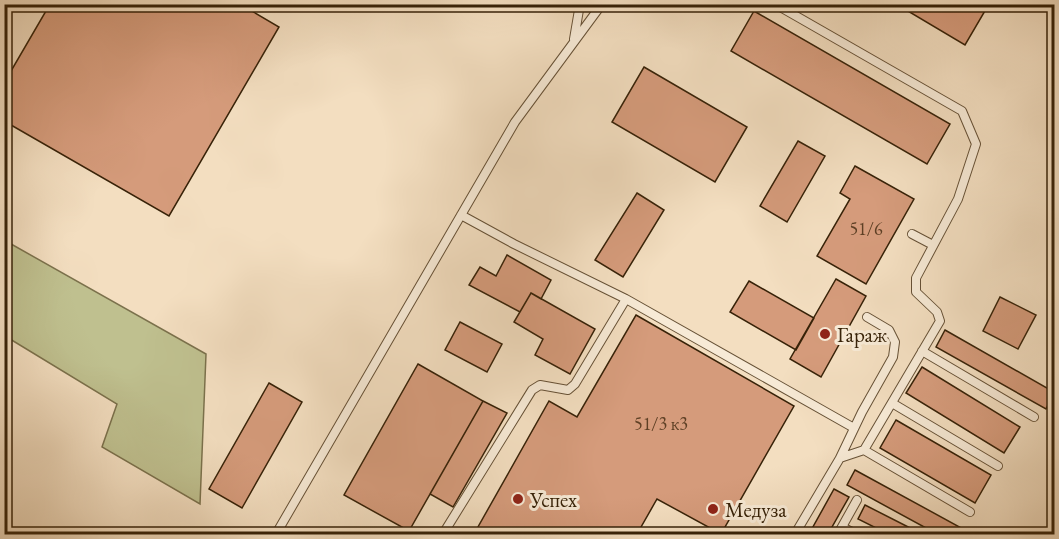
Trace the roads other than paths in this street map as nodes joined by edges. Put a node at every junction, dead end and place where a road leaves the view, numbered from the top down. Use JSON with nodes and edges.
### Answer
{"nodes":[{"id":1,"x":580,"y":4,"type":"edge"},
{"id":2,"x":602,"y":4,"type":"edge"},
{"id":3,"x":775,"y":4,"type":"edge"},
{"id":4,"x":574,"y":41,"type":"junction"},
{"id":5,"x":461,"y":215,"type":"junction"},
{"id":6,"x":912,"y":234,"type":"dead end"},
{"id":7,"x":933,"y":245,"type":"junction"},
{"id":8,"x":626,"y":299,"type":"junction"},
{"id":9,"x":867,"y":316,"type":"dead end"},
{"id":10,"x":922,"y":351,"type":"junction"},
{"id":11,"x":892,"y":403,"type":"junction"},
{"id":12,"x":1034,"y":417,"type":"dead end"},
{"id":13,"x":854,"y":428,"type":"junction"},
{"id":14,"x":864,"y":450,"type":"junction"},
{"id":15,"x":840,"y":458,"type":"junction"},
{"id":16,"x":998,"y":466,"type":"dead end"},
{"id":17,"x":857,"y":500,"type":"dead end"},
{"id":18,"x":970,"y":512,"type":"dead end"},
{"id":19,"x":840,"y":531,"type":"edge"},
{"id":20,"x":276,"y":534,"type":"edge"},
{"id":21,"x":443,"y":534,"type":"edge"},
{"id":22,"x":795,"y":534,"type":"edge"},
{"id":23,"x":856,"y":534,"type":"edge"}],
"edges":[{"from":1,"to":4,"type":"lane"},
{"from":2,"to":4,"type":"lane"},
{"from":3,"to":7,"type":"lane"},
{"from":4,"to":5,"type":"lane"},
{"from":5,"to":8,"type":"lane"},
{"from":5,"to":20,"type":"lane"},
{"from":6,"to":7,"type":"lane"},
{"from":7,"to":10,"type":"lane"},
{"from":8,"to":13,"type":"lane"},
{"from":8,"to":21,"type":"lane"},
{"from":9,"to":13,"type":"lane"},
{"from":10,"to":11,"type":"lane"},
{"from":10,"to":12,"type":"lane"},
{"from":11,"to":14,"type":"lane"},
{"from":11,"to":16,"type":"lane"},
{"from":13,"to":15,"type":"lane"},
{"from":14,"to":15,"type":"lane"},
{"from":14,"to":18,"type":"lane"},
{"from":15,"to":22,"type":"lane"},
{"from":17,"to":19,"type":"lane"},
{"from":19,"to":23,"type":"lane"}]}
